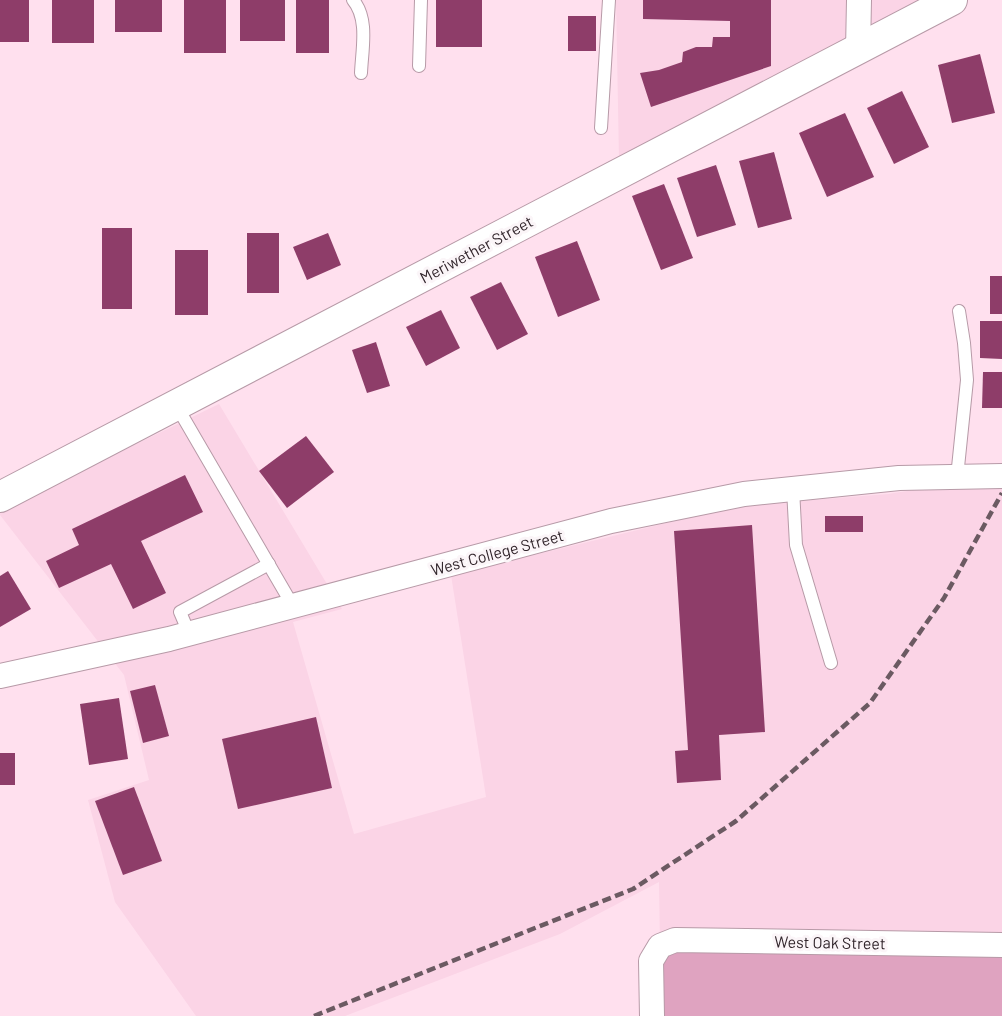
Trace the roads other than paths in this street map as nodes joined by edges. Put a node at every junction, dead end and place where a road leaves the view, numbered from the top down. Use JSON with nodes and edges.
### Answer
{"nodes":[{"id":1,"x":354,"y":0,"type":"edge"},
{"id":2,"x":422,"y":0,"type":"edge"},
{"id":3,"x":609,"y":0,"type":"edge"},
{"id":4,"x":859,"y":0,"type":"edge"},
{"id":5,"x":952,"y":0,"type":"edge"},
{"id":6,"x":858,"y":50,"type":"junction"},
{"id":7,"x":419,"y":66,"type":"dead end"},
{"id":8,"x":361,"y":73,"type":"dead end"},
{"id":9,"x":601,"y":128,"type":"dead end"},
{"id":10,"x":959,"y":311,"type":"dead end"},
{"id":11,"x":176,"y":405,"type":"junction"},
{"id":12,"x":1002,"y":476,"type":"edge"},
{"id":13,"x":957,"y":477,"type":"junction"},
{"id":14,"x":793,"y":489,"type":"junction"},
{"id":15,"x":0,"y":497,"type":"edge"},
{"id":16,"x":269,"y":564,"type":"junction"},
{"id":17,"x":293,"y":606,"type":"junction"},
{"id":18,"x":189,"y":633,"type":"junction"},
{"id":19,"x":831,"y":663,"type":"dead end"},
{"id":20,"x":0,"y":676,"type":"edge"},
{"id":21,"x":1002,"y":945,"type":"edge"},
{"id":22,"x":652,"y":1016,"type":"edge"}],
"edges":[{"from":1,"to":8,"type":"lane"},
{"from":2,"to":7,"type":"lane"},
{"from":3,"to":9,"type":"lane"},
{"from":4,"to":6,"type":"street"},
{"from":5,"to":6,"type":"street","name":"Meriwether Street"},
{"from":6,"to":11,"type":"street","name":"Meriwether Street"},
{"from":10,"to":13,"type":"lane"},
{"from":11,"to":15,"type":"street","name":"Meriwether Street"},
{"from":11,"to":16,"type":"lane"},
{"from":12,"to":13,"type":"street","name":"West College Street"},
{"from":13,"to":14,"type":"street","name":"West College Street"},
{"from":14,"to":17,"type":"street","name":"West College Street"},
{"from":14,"to":19,"type":"lane"},
{"from":16,"to":17,"type":"lane"},
{"from":16,"to":18,"type":"lane"},
{"from":17,"to":18,"type":"street","name":"West College Street"},
{"from":18,"to":20,"type":"street","name":"West College Street"},
{"from":21,"to":22,"type":"street","name":"West Oak Street"}]}
